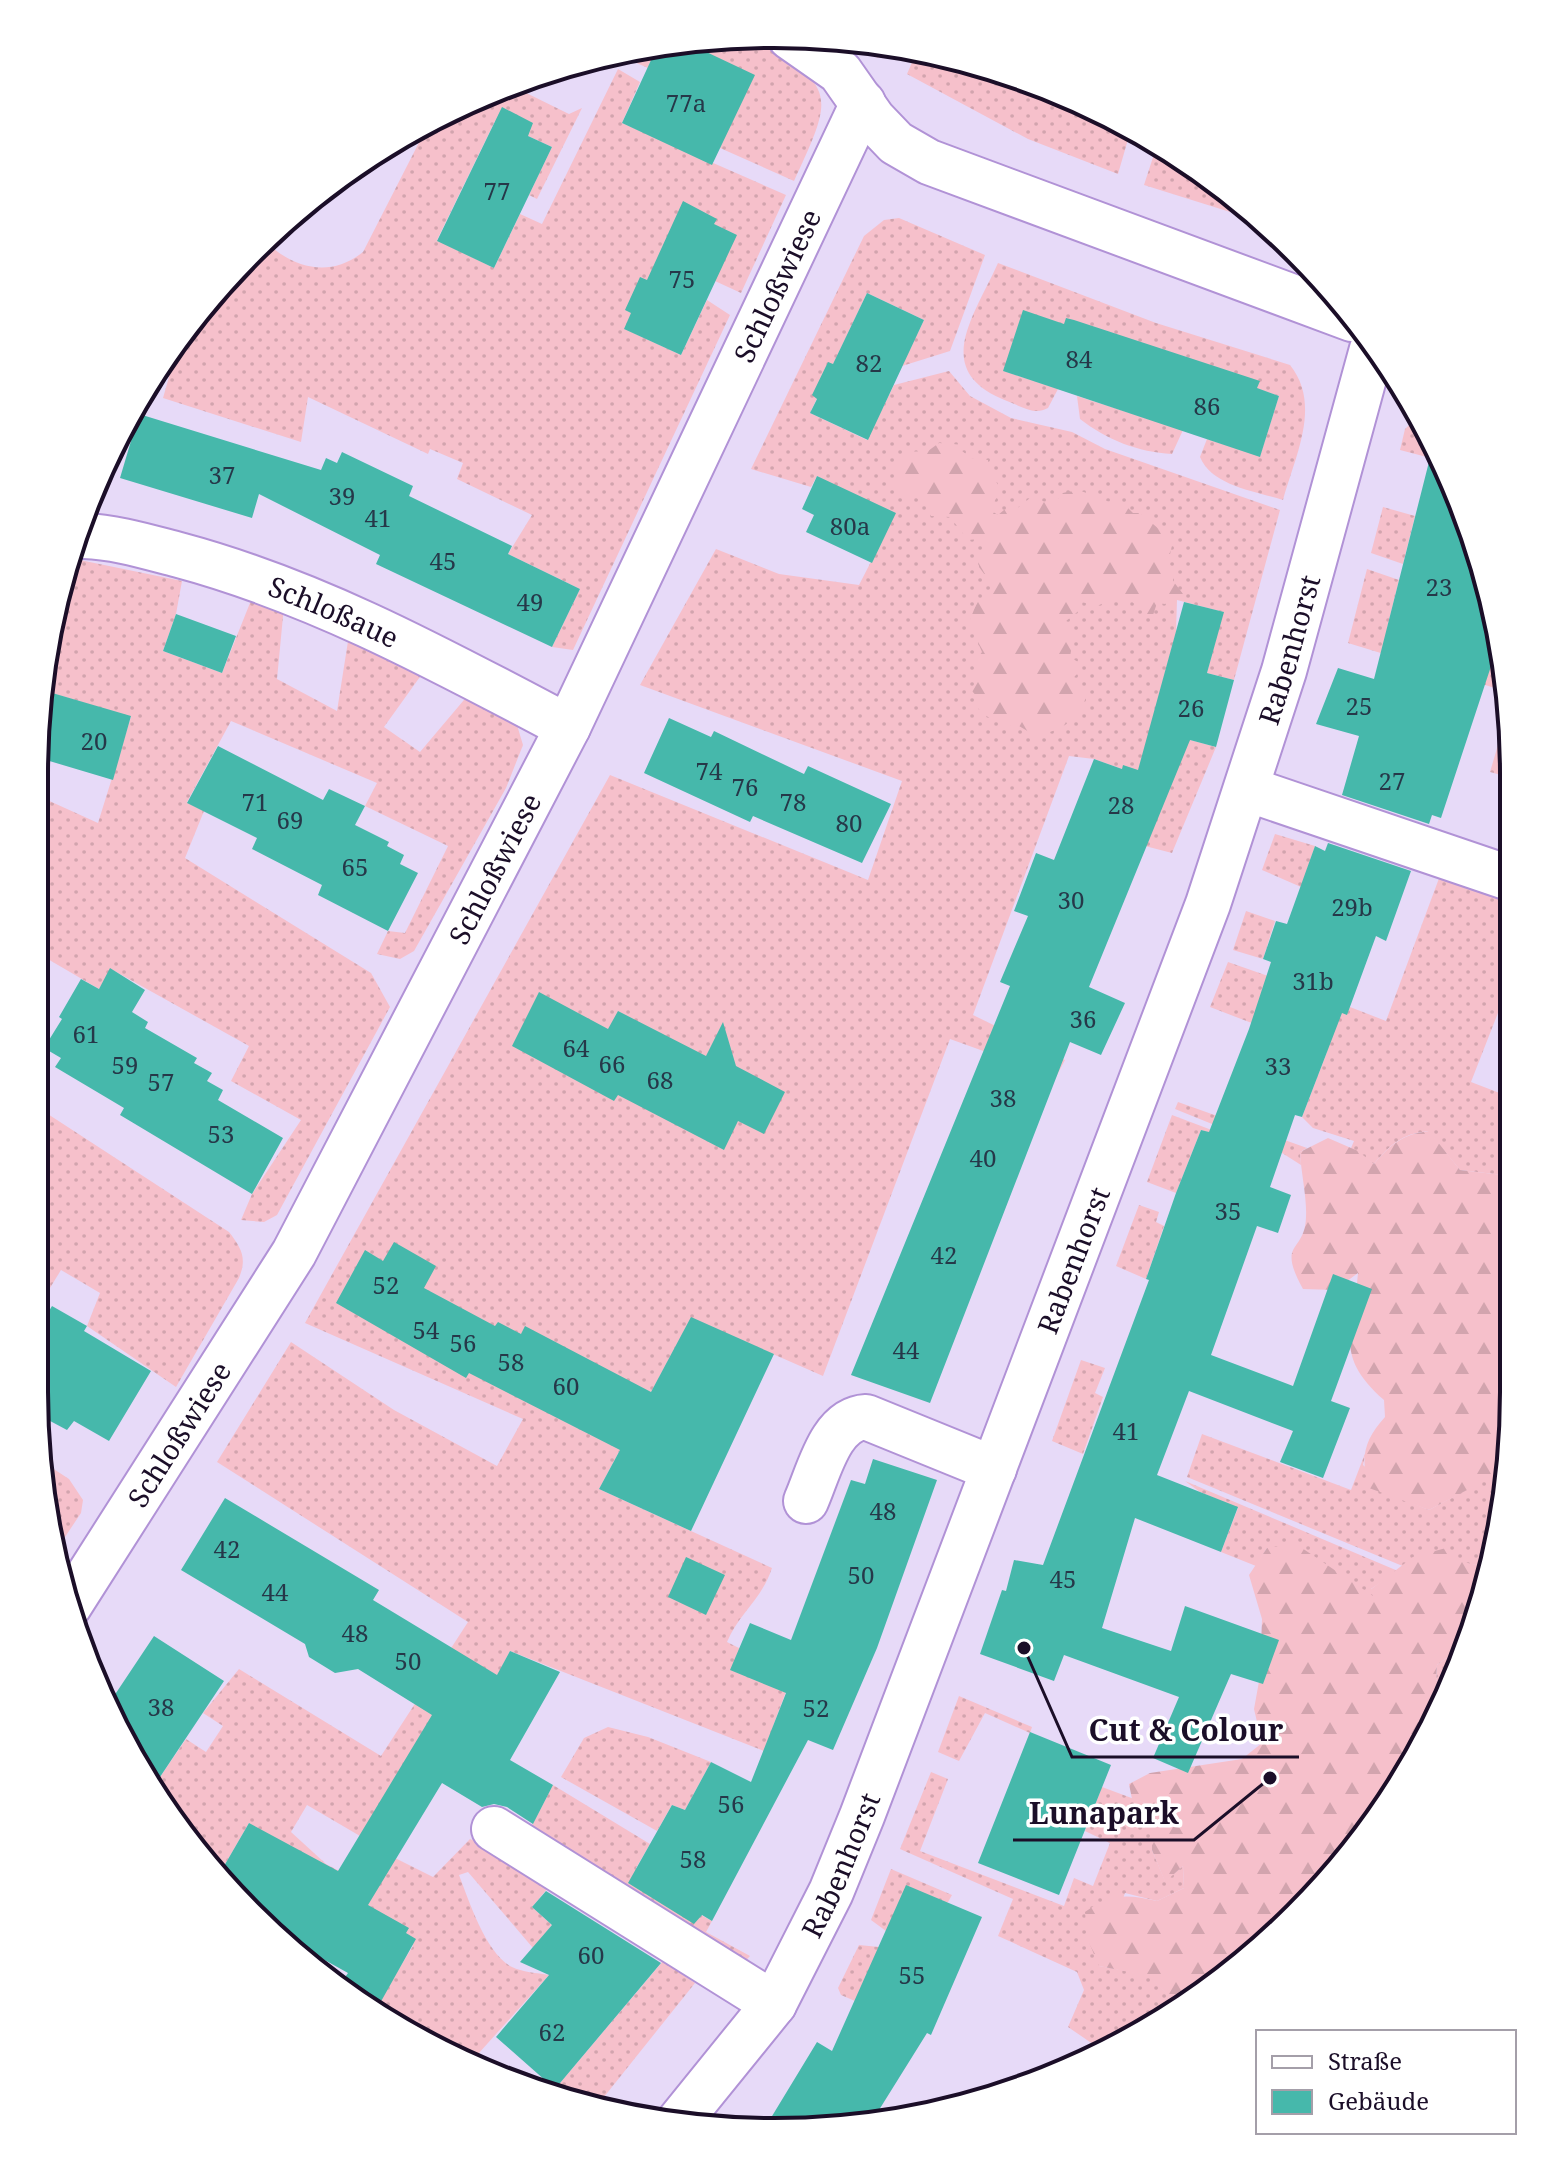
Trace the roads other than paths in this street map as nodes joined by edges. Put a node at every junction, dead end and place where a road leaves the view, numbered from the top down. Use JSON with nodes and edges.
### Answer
{"nodes":[{"id":1,"x":808,"y":49,"type":"edge"},
{"id":2,"x":863,"y":103,"type":"junction"},
{"id":3,"x":1334,"y":312,"type":"edge"},
{"id":4,"x":1369,"y":359,"type":"edge"},
{"id":5,"x":89,"y":537,"type":"edge"},
{"id":6,"x":568,"y":727,"type":"junction"},
{"id":7,"x":1247,"y":789,"type":"junction"},
{"id":8,"x":1500,"y":875,"type":"edge"},
{"id":9,"x":994,"y":1469,"type":"junction"},
{"id":10,"x":806,"y":1501,"type":"dead end"},
{"id":11,"x":77,"y":1593,"type":"edge"},
{"id":12,"x":494,"y":1829,"type":"dead end"},
{"id":13,"x":774,"y":2004,"type":"junction"},
{"id":14,"x":686,"y":2113,"type":"edge"}],
"edges":[{"from":1,"to":2,"type":"street"},
{"from":2,"to":3,"type":"street"},
{"from":2,"to":6,"type":"street","name":"Schloßwiese"},
{"from":4,"to":7,"type":"street","name":"Rabenhorst"},
{"from":5,"to":6,"type":"street","name":"Schloßaue"},
{"from":6,"to":11,"type":"street","name":"Schloßwiese"},
{"from":7,"to":8,"type":"street"},
{"from":7,"to":9,"type":"street","name":"Rabenhorst"},
{"from":9,"to":10,"type":"street"},
{"from":9,"to":13,"type":"street","name":"Rabenhorst"},
{"from":12,"to":13,"type":"street"},
{"from":13,"to":14,"type":"street","name":"Rabenhorst"}]}
